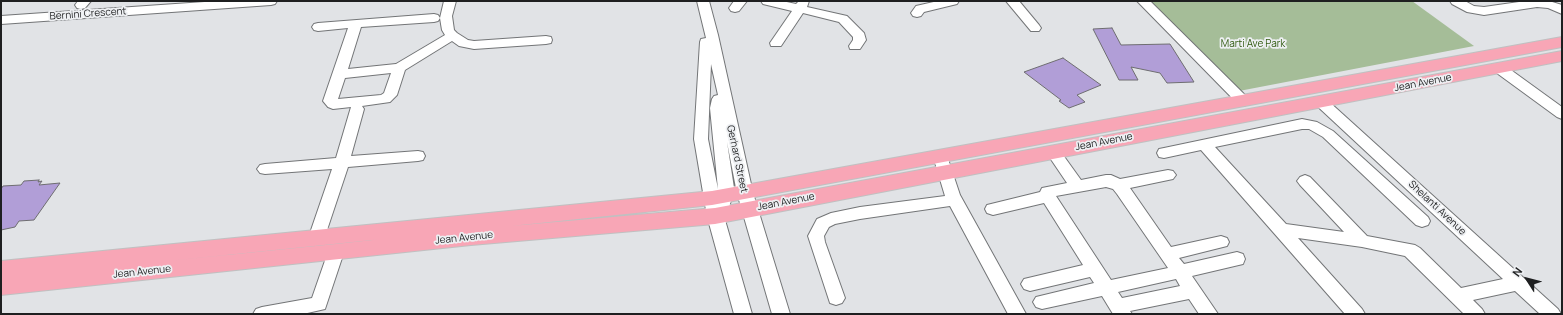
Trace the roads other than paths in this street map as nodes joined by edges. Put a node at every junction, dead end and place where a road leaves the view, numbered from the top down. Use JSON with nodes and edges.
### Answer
{"nodes":[{"id":1,"x":85,"y":1,"type":"edge"},
{"id":2,"x":271,"y":1,"type":"edge"},
{"id":3,"x":450,"y":1,"type":"edge"},
{"id":4,"x":702,"y":1,"type":"edge"},
{"id":5,"x":767,"y":1,"type":"edge"},
{"id":6,"x":953,"y":1,"type":"edge"},
{"id":7,"x":1143,"y":1,"type":"edge"},
{"id":8,"x":1456,"y":1,"type":"edge"},
{"id":9,"x":224,"y":3,"type":"edge"},
{"id":10,"x":1016,"y":3,"type":"edge"},
{"id":11,"x":137,"y":4,"type":"edge"},
{"id":12,"x":802,"y":5,"type":"edge"},
{"id":13,"x":1562,"y":10,"type":"edge"},
{"id":14,"x":917,"y":13,"type":"dead end"},
{"id":15,"x":434,"y":18,"type":"dead end"},
{"id":16,"x":1,"y":20,"type":"edge"},
{"id":17,"x":356,"y":24,"type":"junction"},
{"id":18,"x":318,"y":27,"type":"dead end"},
{"id":19,"x":1035,"y":28,"type":"dead end"},
{"id":20,"x":452,"y":36,"type":"junction"},
{"id":21,"x":546,"y":40,"type":"dead end"},
{"id":22,"x":1562,"y":42,"type":"edge"},
{"id":23,"x":776,"y":43,"type":"dead end"},
{"id":24,"x":855,"y":46,"type":"dead end"},
{"id":25,"x":1562,"y":56,"type":"edge"},
{"id":26,"x":399,"y":68,"type":"junction"},
{"id":27,"x":1500,"y":68,"type":"junction"},
{"id":28,"x":340,"y":74,"type":"junction"},
{"id":29,"x":1243,"y":101,"type":"junction"},
{"id":30,"x":1321,"y":102,"type":"junction"},
{"id":31,"x":357,"y":109,"type":"dead end"},
{"id":32,"x":1562,"y":114,"type":"edge"},
{"id":33,"x":1205,"y":145,"type":"junction"},
{"id":34,"x":1053,"y":152,"type":"junction"},
{"id":35,"x":1164,"y":153,"type":"dead end"},
{"id":36,"x":418,"y":156,"type":"dead end"},
{"id":37,"x":342,"y":162,"type":"junction"},
{"id":38,"x":943,"y":164,"type":"junction"},
{"id":39,"x":265,"y":169,"type":"dead end"},
{"id":40,"x":1168,"y":175,"type":"dead end"},
{"id":41,"x":1305,"y":181,"type":"dead end"},
{"id":42,"x":1118,"y":185,"type":"junction"},
{"id":43,"x":1077,"y":186,"type":"junction"},
{"id":44,"x":1048,"y":196,"type":"junction"},
{"id":45,"x":954,"y":200,"type":"junction"},
{"id":46,"x":729,"y":202,"type":"junction"},
{"id":47,"x":992,"y":209,"type":"dead end"},
{"id":48,"x":1422,"y":221,"type":"dead end"},
{"id":49,"x":1282,"y":230,"type":"junction"},
{"id":50,"x":317,"y":236,"type":"junction"},
{"id":51,"x":448,"y":240,"type":"junction"},
{"id":52,"x":277,"y":241,"type":"junction"},
{"id":53,"x":1362,"y":241,"type":"junction"},
{"id":54,"x":1221,"y":242,"type":"dead end"},
{"id":55,"x":336,"y":252,"type":"junction"},
{"id":56,"x":1167,"y":254,"type":"junction"},
{"id":57,"x":1237,"y":259,"type":"dead end"},
{"id":58,"x":1,"y":268,"type":"edge"},
{"id":59,"x":1094,"y":269,"type":"junction"},
{"id":60,"x":1180,"y":271,"type":"junction"},
{"id":61,"x":1518,"y":283,"type":"junction"},
{"id":62,"x":1030,"y":284,"type":"dead end"},
{"id":63,"x":1,"y":286,"type":"edge"},
{"id":64,"x":1106,"y":288,"type":"junction"},
{"id":65,"x":1193,"y":291,"type":"junction"},
{"id":66,"x":1458,"y":296,"type":"junction"},
{"id":67,"x":836,"y":298,"type":"dead end"},
{"id":68,"x":1042,"y":302,"type":"dead end"},
{"id":69,"x":1121,"y":310,"type":"edge"},
{"id":70,"x":265,"y":314,"type":"edge"},
{"id":71,"x":744,"y":314,"type":"edge"},
{"id":72,"x":781,"y":314,"type":"edge"},
{"id":73,"x":1017,"y":314,"type":"edge"},
{"id":74,"x":1209,"y":314,"type":"edge"},
{"id":75,"x":1356,"y":314,"type":"edge"},
{"id":76,"x":1476,"y":314,"type":"edge"},
{"id":77,"x":1552,"y":314,"type":"edge"}],
"edges":[{"from":1,"to":11,"type":"street"},
{"from":2,"to":9,"type":"street","name":"Bernini Crescent"},
{"from":3,"to":20,"type":"street"},
{"from":4,"to":46,"type":"street"},
{"from":4,"to":46,"type":"street"},
{"from":5,"to":12,"type":"street"},
{"from":6,"to":14,"type":"street"},
{"from":7,"to":29,"type":"street"},
{"from":8,"to":13,"type":"street"},
{"from":9,"to":11,"type":"street","name":"Bernini Crescent"},
{"from":10,"to":19,"type":"street"},
{"from":11,"to":16,"type":"street","name":"Bernini Crescent"},
{"from":12,"to":23,"type":"street"},
{"from":12,"to":24,"type":"street"},
{"from":15,"to":17,"type":"street"},
{"from":17,"to":18,"type":"street"},
{"from":17,"to":28,"type":"street"},
{"from":20,"to":21,"type":"street"},
{"from":20,"to":26,"type":"street"},
{"from":22,"to":29,"type":"main road","name":"Jean Avenue"},
{"from":25,"to":27,"type":"main road","name":"Jean Avenue"},
{"from":26,"to":28,"type":"street"},
{"from":26,"to":28,"type":"street"},
{"from":27,"to":30,"type":"main road","name":"Jean Avenue"},
{"from":27,"to":32,"type":"street"},
{"from":29,"to":38,"type":"main road","name":"Jean Avenue"},
{"from":30,"to":34,"type":"main road","name":"Jean Avenue"},
{"from":30,"to":61,"type":"street","name":"Shelanti Avenue"},
{"from":31,"to":37,"type":"street"},
{"from":33,"to":35,"type":"street"},
{"from":33,"to":48,"type":"street"},
{"from":33,"to":49,"type":"street"},
{"from":34,"to":38,"type":"main road","name":"Jean Avenue"},
{"from":34,"to":43,"type":"street"},
{"from":36,"to":37,"type":"street"},
{"from":37,"to":39,"type":"street"},
{"from":37,"to":50,"type":"street"},
{"from":38,"to":45,"type":"street"},
{"from":38,"to":46,"type":"main road","name":"Jean Avenue"},
{"from":40,"to":42,"type":"street"},
{"from":41,"to":53,"type":"street"},
{"from":42,"to":43,"type":"street"},
{"from":42,"to":56,"type":"street"},
{"from":43,"to":44,"type":"street"},
{"from":44,"to":47,"type":"street"},
{"from":44,"to":59,"type":"street"},
{"from":45,"to":67,"type":"street"},
{"from":45,"to":73,"type":"street"},
{"from":46,"to":50,"type":"main road","name":"Jean Avenue"},
{"from":46,"to":51,"type":"main road","name":"Jean Avenue"},
{"from":46,"to":71,"type":"street"},
{"from":46,"to":72,"type":"street"},
{"from":49,"to":53,"type":"street"},
{"from":49,"to":75,"type":"street"},
{"from":50,"to":52,"type":"main road","name":"Jean Avenue"},
{"from":51,"to":52,"type":"main road"},
{"from":51,"to":55,"type":"main road","name":"Jean Avenue"},
{"from":52,"to":58,"type":"main road","name":"Jean Avenue"},
{"from":53,"to":66,"type":"street"},
{"from":54,"to":56,"type":"street"},
{"from":55,"to":63,"type":"main road","name":"Jean Avenue"},
{"from":55,"to":70,"type":"street"},
{"from":56,"to":60,"type":"street"},
{"from":57,"to":60,"type":"street"},
{"from":59,"to":62,"type":"street"},
{"from":59,"to":64,"type":"street"},
{"from":60,"to":64,"type":"street"},
{"from":60,"to":65,"type":"street"},
{"from":61,"to":66,"type":"street"},
{"from":61,"to":77,"type":"street","name":"Shelanti Avenue"},
{"from":64,"to":68,"type":"street"},
{"from":64,"to":69,"type":"street"},
{"from":65,"to":69,"type":"street"},
{"from":65,"to":74,"type":"street"},
{"from":66,"to":76,"type":"street"}]}
